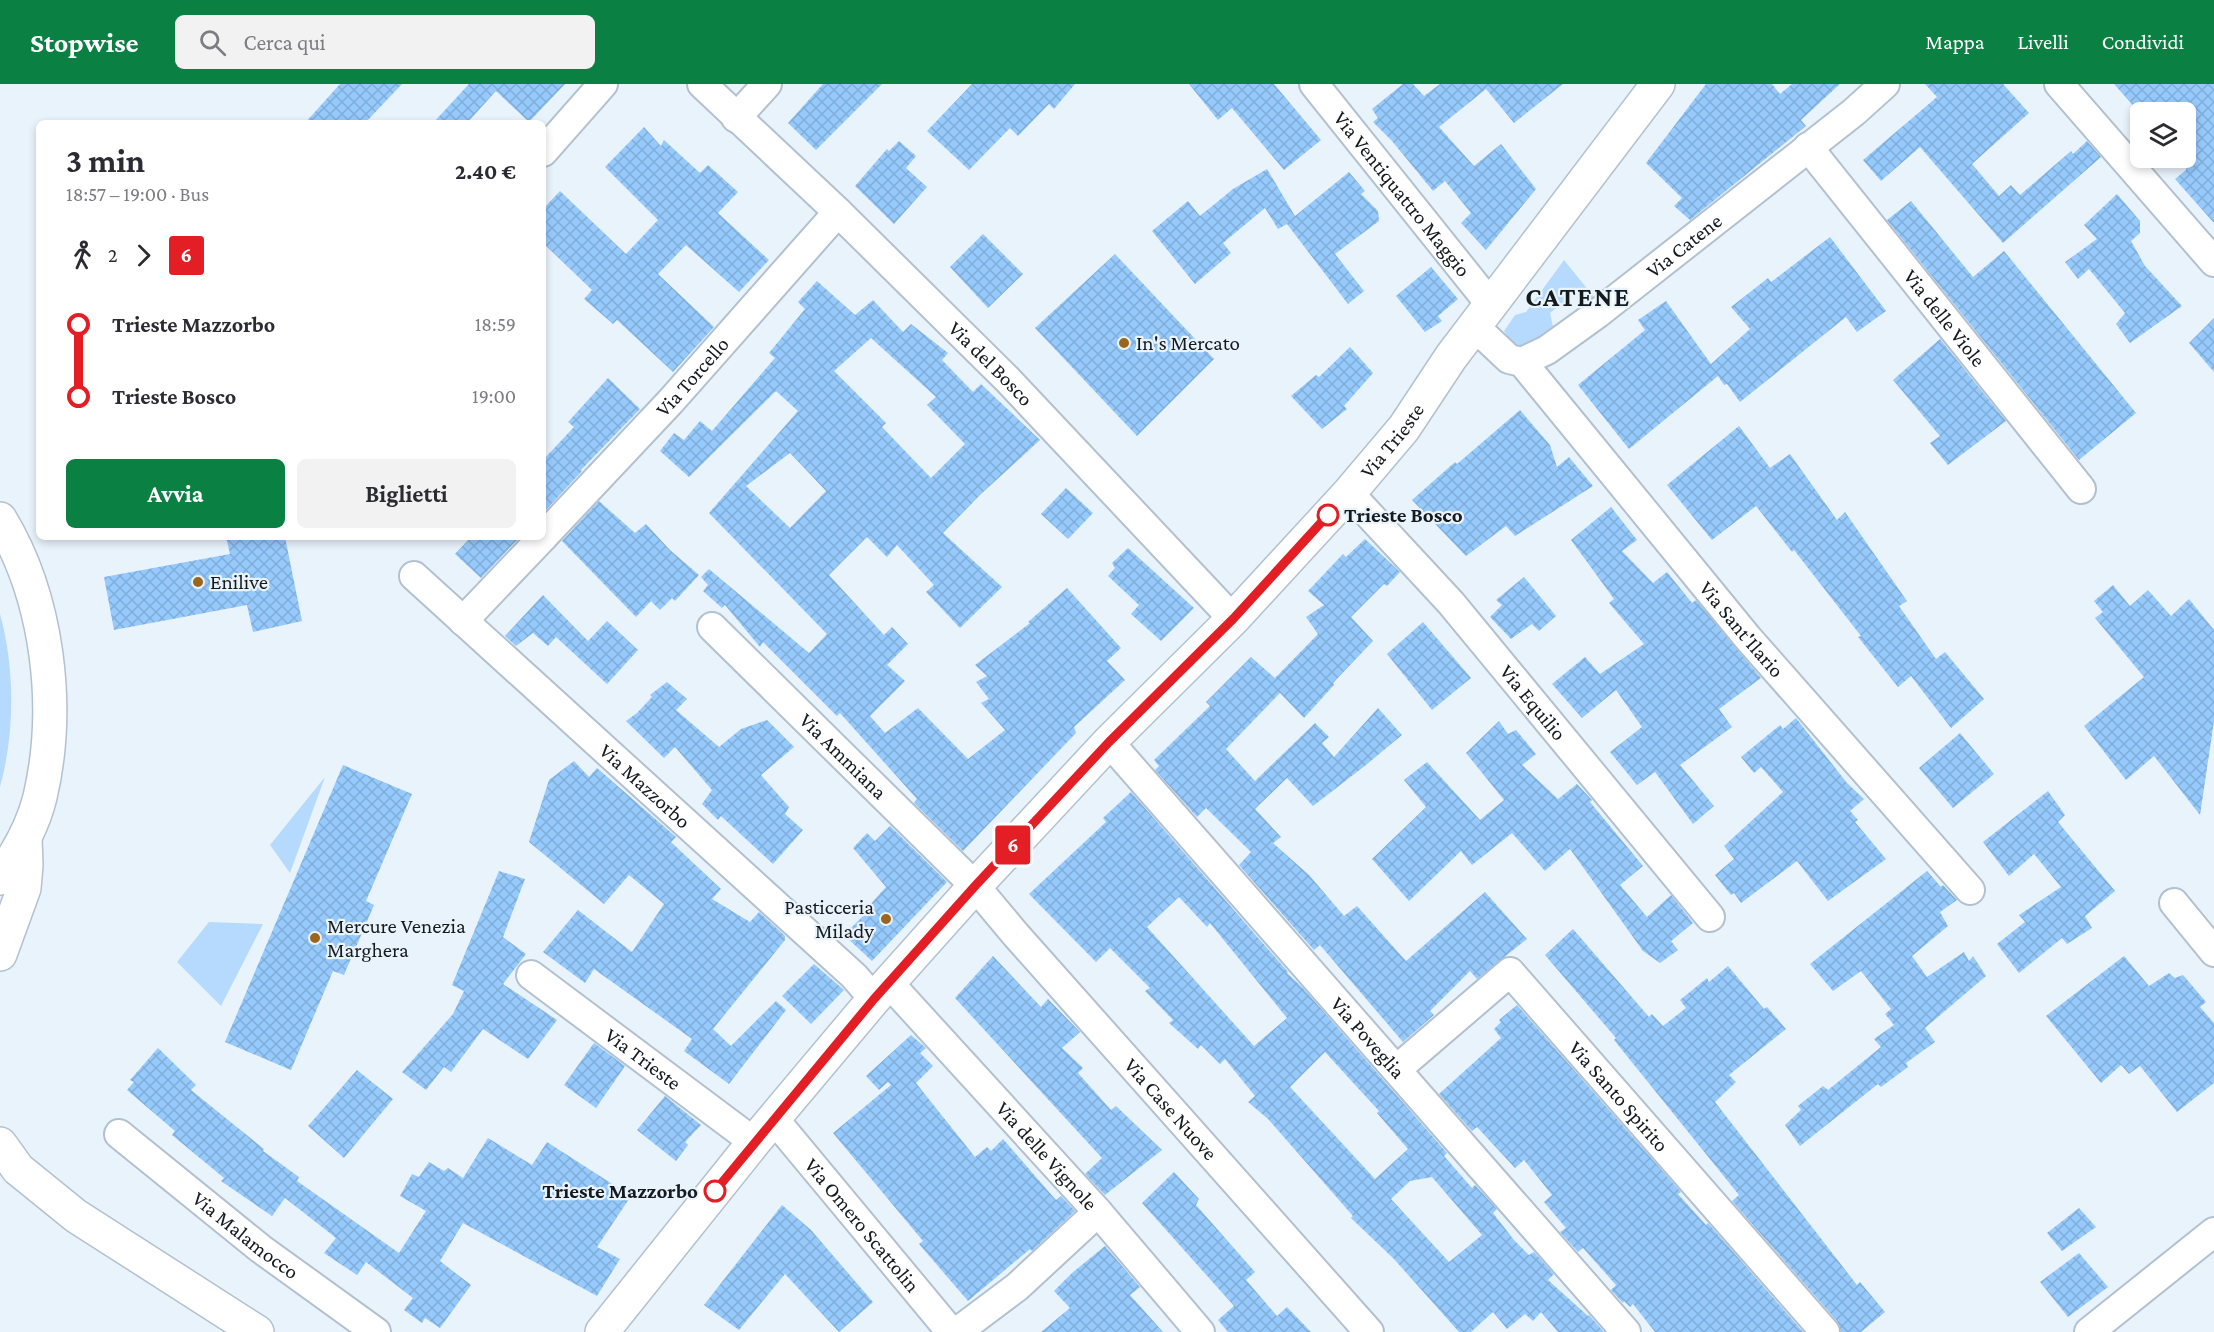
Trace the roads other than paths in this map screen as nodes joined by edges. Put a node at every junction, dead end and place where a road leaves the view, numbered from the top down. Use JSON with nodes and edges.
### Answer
{"nodes":[{"id":1,"x":603,"y":84,"type":"edge"},
{"id":2,"x":702,"y":84,"type":"edge"},
{"id":3,"x":767,"y":84,"type":"edge"},
{"id":4,"x":1314,"y":84,"type":"edge"},
{"id":5,"x":1658,"y":84,"type":"edge"},
{"id":6,"x":1885,"y":84,"type":"edge"},
{"id":7,"x":2059,"y":84,"type":"edge"},
{"id":8,"x":736,"y":118,"type":"junction"},
{"id":9,"x":1808,"y":147,"type":"junction"},
{"id":10,"x":546,"y":149,"type":"edge"},
{"id":11,"x":838,"y":212,"type":"junction"},
{"id":12,"x":2214,"y":262,"type":"edge"},
{"id":13,"x":1483,"y":316,"type":"junction"},
{"id":14,"x":1522,"y":362,"type":"junction"},
{"id":15,"x":2081,"y":489,"type":"dead end"},
{"id":16,"x":1349,"y":493,"type":"junction"},
{"id":17,"x":0,"y":519,"type":"edge"},
{"id":18,"x":546,"y":534,"type":"edge"},
{"id":19,"x":540,"y":540,"type":"edge"},
{"id":20,"x":414,"y":576,"type":"dead end"},
{"id":21,"x":1233,"y":619,"type":"junction"},
{"id":22,"x":463,"y":621,"type":"junction"},
{"id":23,"x":712,"y":627,"type":"dead end"},
{"id":24,"x":1109,"y":742,"type":"junction"},
{"id":25,"x":25,"y":837,"type":"junction"},
{"id":26,"x":3,"y":878,"type":"edge"},
{"id":27,"x":975,"y":886,"type":"junction"},
{"id":28,"x":1970,"y":890,"type":"dead end"},
{"id":29,"x":2174,"y":903,"type":"dead end"},
{"id":30,"x":1710,"y":917,"type":"dead end"},
{"id":31,"x":2214,"y":952,"type":"edge"},
{"id":32,"x":0,"y":954,"type":"edge"},
{"id":33,"x":531,"y":975,"type":"dead end"},
{"id":34,"x":881,"y":991,"type":"junction"},
{"id":35,"x":1397,"y":1069,"type":"junction"},
{"id":36,"x":764,"y":1130,"type":"junction"},
{"id":37,"x":119,"y":1134,"type":"dead end"},
{"id":38,"x":0,"y":1144,"type":"edge"},
{"id":39,"x":1098,"y":1212,"type":"junction"},
{"id":40,"x":2214,"y":1232,"type":"edge"},
{"id":41,"x":257,"y":1332,"type":"edge"},
{"id":42,"x":376,"y":1332,"type":"edge"},
{"id":43,"x":602,"y":1332,"type":"edge"},
{"id":44,"x":951,"y":1332,"type":"edge"},
{"id":45,"x":957,"y":1332,"type":"edge"},
{"id":46,"x":1200,"y":1332,"type":"edge"},
{"id":47,"x":1369,"y":1332,"type":"edge"},
{"id":48,"x":1626,"y":1332,"type":"edge"},
{"id":49,"x":1825,"y":1332,"type":"edge"},
{"id":50,"x":2089,"y":1332,"type":"edge"}],
"edges":[{"from":1,"to":10,"type":"street"},
{"from":2,"to":8,"type":"street","name":"Via del Bosco"},
{"from":3,"to":8,"type":"street"},
{"from":4,"to":13,"type":"street","name":"Via Ventiquattro Maggio"},
{"from":5,"to":13,"type":"main road","name":"Via Trieste"},
{"from":6,"to":9,"type":"street","name":"Via Catene"},
{"from":7,"to":12,"type":"street"},
{"from":8,"to":11,"type":"street","name":"Via del Bosco"},
{"from":9,"to":14,"type":"street","name":"Via Catene"},
{"from":9,"to":15,"type":"street","name":"Via delle Viole"},
{"from":11,"to":18,"type":"street","name":"Via Torcello"},
{"from":11,"to":21,"type":"street","name":"Via del Bosco"},
{"from":13,"to":14,"type":"street"},
{"from":13,"to":16,"type":"main road","name":"Via Trieste"},
{"from":14,"to":28,"type":"street","name":"Via Sant'Ilario"},
{"from":16,"to":21,"type":"main road","name":"Via Trieste"},
{"from":16,"to":30,"type":"street","name":"Via Equilio"},
{"from":17,"to":25,"type":"main road"},
{"from":19,"to":22,"type":"street","name":"Via Torcello"},
{"from":20,"to":22,"type":"street","name":"Via Mazzorbo"},
{"from":21,"to":24,"type":"main road","name":"Via Trieste"},
{"from":22,"to":34,"type":"street","name":"Via Mazzorbo"},
{"from":23,"to":27,"type":"street","name":"Via Ammiana"},
{"from":24,"to":27,"type":"main road","name":"Via Trieste"},
{"from":24,"to":35,"type":"street","name":"Via Poveglia"},
{"from":25,"to":26,"type":"main road"},
{"from":25,"to":32,"type":"main road"},
{"from":27,"to":34,"type":"main road","name":"Via Trieste"},
{"from":27,"to":47,"type":"street","name":"Via Case Nuove"},
{"from":29,"to":31,"type":"street"},
{"from":33,"to":36,"type":"street","name":"Via Trieste"},
{"from":34,"to":36,"type":"main road","name":"Via Trieste"},
{"from":34,"to":39,"type":"street","name":"Via delle Vignole"},
{"from":35,"to":48,"type":"street","name":"Via Poveglia"},
{"from":35,"to":49,"type":"street","name":"Via Santo Spirito"},
{"from":36,"to":43,"type":"main road","name":"Via Trieste"},
{"from":36,"to":44,"type":"street","name":"Via Omero Scattolin"},
{"from":37,"to":42,"type":"street","name":"Via Malamocco"},
{"from":38,"to":41,"type":"main road"},
{"from":39,"to":45,"type":"street"},
{"from":39,"to":46,"type":"street","name":"Via delle Vignole"},
{"from":40,"to":50,"type":"street"}]}
